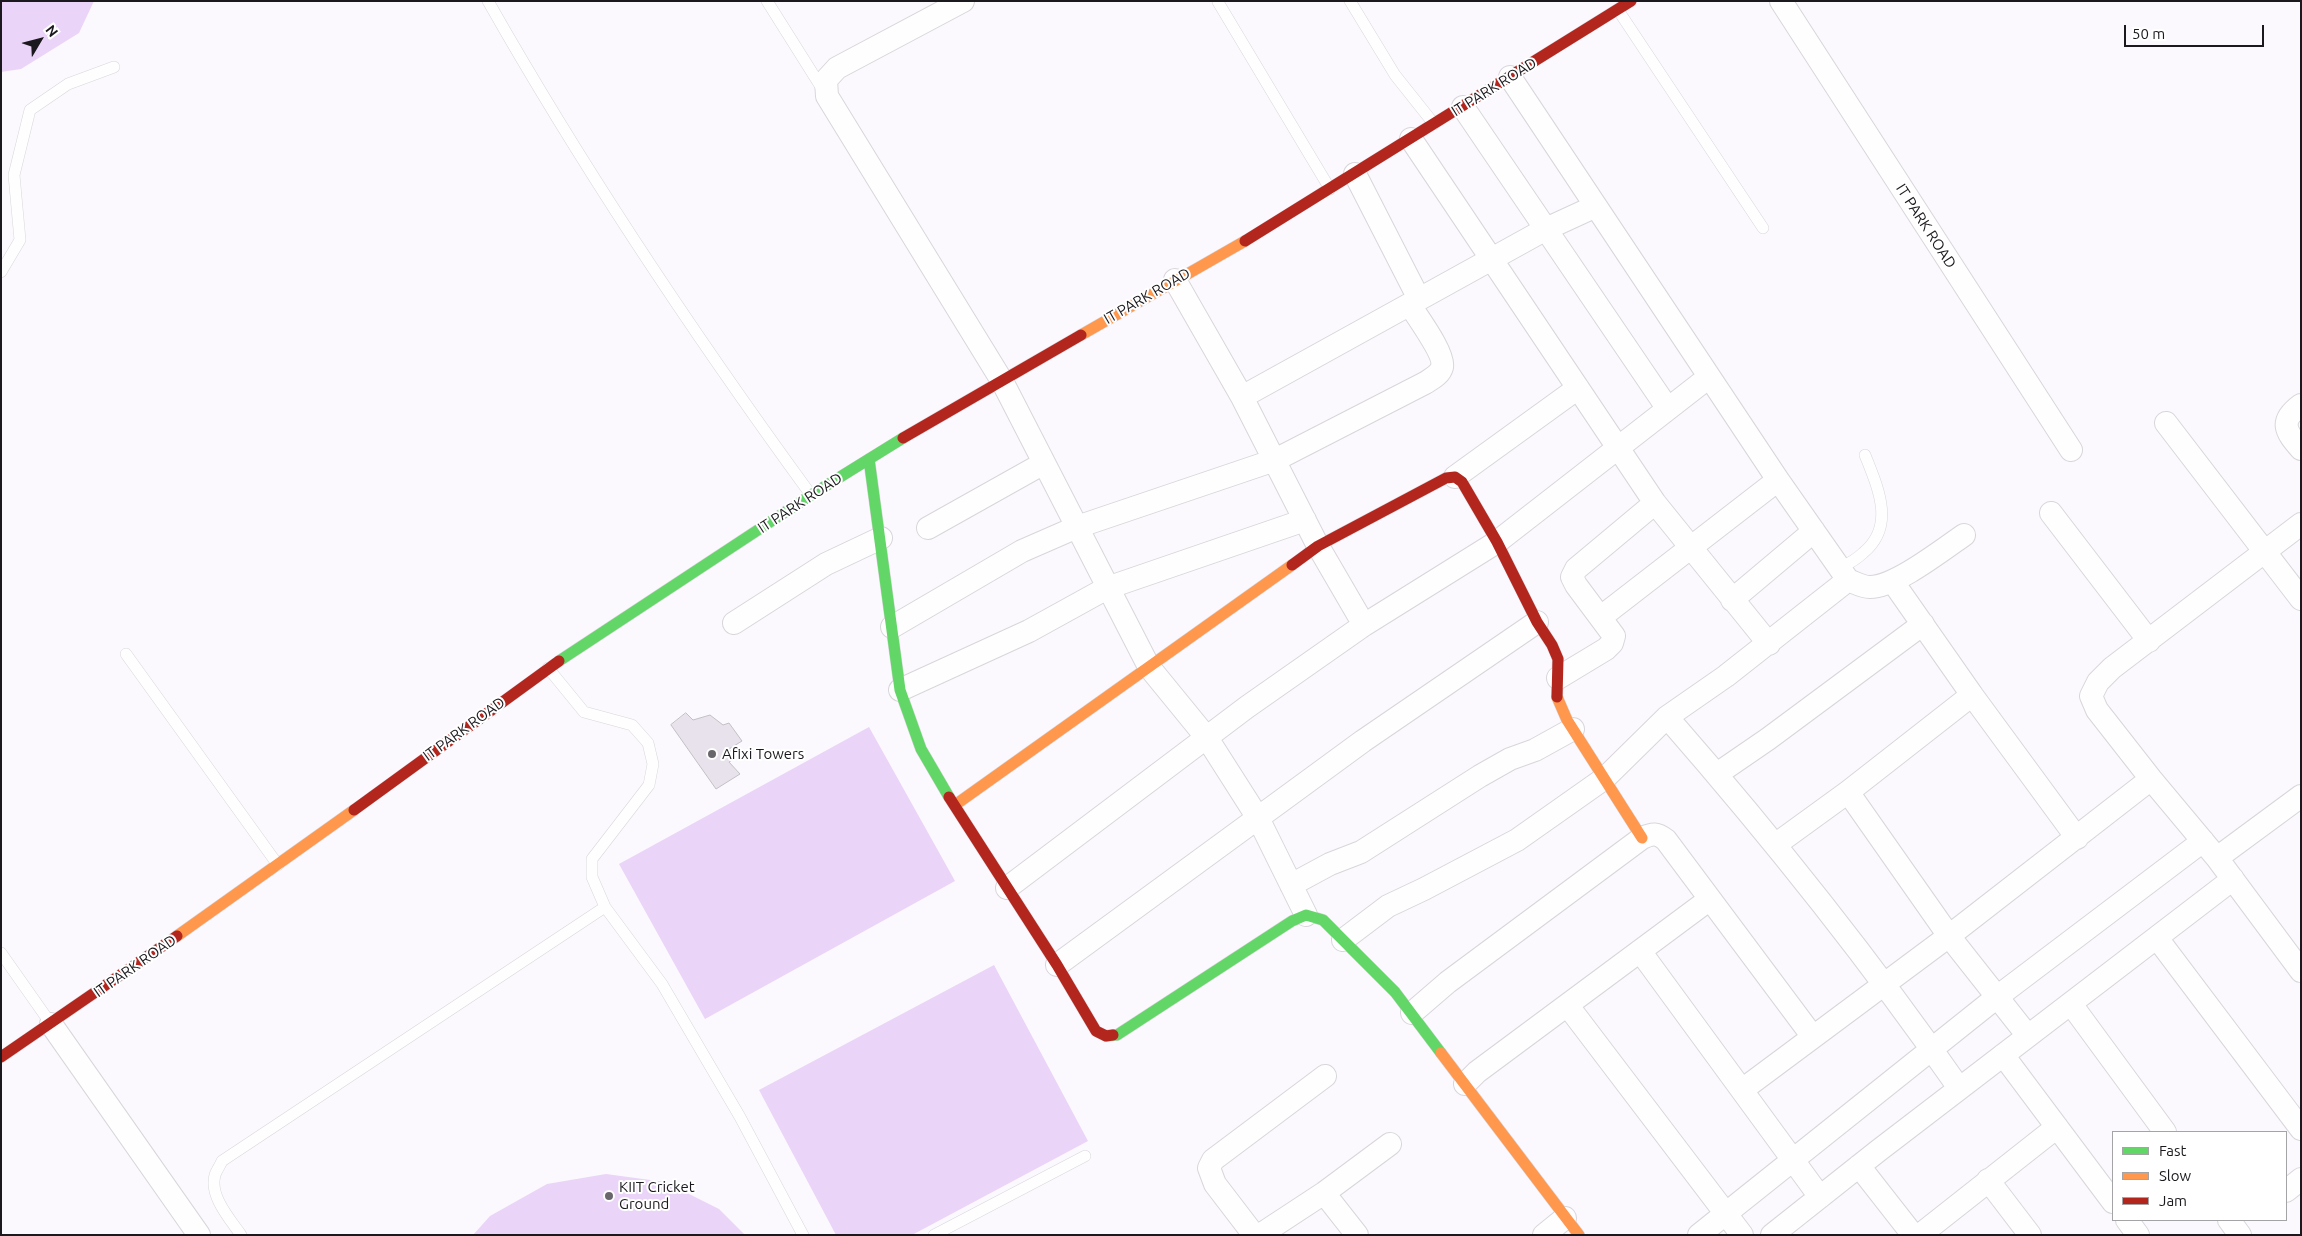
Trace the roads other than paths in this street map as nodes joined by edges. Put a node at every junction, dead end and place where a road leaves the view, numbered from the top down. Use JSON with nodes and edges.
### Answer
{"nodes":[{"id":1,"x":488,"y":1,"type":"edge"},
{"id":2,"x":767,"y":1,"type":"edge"},
{"id":3,"x":964,"y":1,"type":"edge"},
{"id":4,"x":1350,"y":1,"type":"edge"},
{"id":5,"x":1631,"y":1,"type":"edge"},
{"id":6,"x":1781,"y":1,"type":"edge"},
{"id":7,"x":1218,"y":2,"type":"edge"},
{"id":8,"x":1618,"y":10,"type":"junction"},
{"id":9,"x":114,"y":67,"type":"dead end"},
{"id":10,"x":1510,"y":78,"type":"junction"},
{"id":11,"x":827,"y":96,"type":"junction"},
{"id":12,"x":1463,"y":107,"type":"junction"},
{"id":13,"x":1434,"y":124,"type":"junction"},
{"id":14,"x":1411,"y":139,"type":"junction"},
{"id":15,"x":1354,"y":174,"type":"junction"},
{"id":16,"x":1330,"y":189,"type":"junction"},
{"id":17,"x":1596,"y":206,"type":"junction"},
{"id":18,"x":1763,"y":228,"type":"dead end"},
{"id":19,"x":1546,"y":229,"type":"junction"},
{"id":20,"x":1491,"y":259,"type":"junction"},
{"id":21,"x":1,"y":272,"type":"edge"},
{"id":22,"x":1174,"y":280,"type":"junction"},
{"id":23,"x":1415,"y":302,"type":"junction"},
{"id":24,"x":1709,"y":377,"type":"junction"},
{"id":25,"x":1002,"y":381,"type":"junction"},
{"id":26,"x":1578,"y":388,"type":"junction"},
{"id":27,"x":1242,"y":397,"type":"junction"},
{"id":28,"x":2301,"y":405,"type":"edge"},
{"id":29,"x":1668,"y":409,"type":"junction"},
{"id":30,"x":2166,"y":423,"type":"dead end"},
{"id":31,"x":1618,"y":448,"type":"junction"},
{"id":32,"x":2071,"y":450,"type":"dead end"},
{"id":33,"x":2301,"y":450,"type":"edge"},
{"id":34,"x":1865,"y":456,"type":"dead end"},
{"id":35,"x":869,"y":459,"type":"junction"},
{"id":36,"x":1275,"y":460,"type":"junction"},
{"id":37,"x":1044,"y":464,"type":"junction"},
{"id":38,"x":1455,"y":477,"type":"junction"},
{"id":39,"x":1778,"y":480,"type":"junction"},
{"id":40,"x":811,"y":495,"type":"junction"},
{"id":41,"x":1656,"y":503,"type":"junction"},
{"id":42,"x":2051,"y":513,"type":"dead end"},
{"id":43,"x":1305,"y":520,"type":"junction"},
{"id":44,"x":2301,"y":524,"type":"edge"},
{"id":45,"x":1077,"y":527,"type":"junction"},
{"id":46,"x":928,"y":528,"type":"dead end"},
{"id":47,"x":1814,"y":531,"type":"junction"},
{"id":48,"x":1964,"y":535,"type":"dead end"},
{"id":49,"x":881,"y":538,"type":"junction"},
{"id":50,"x":1497,"y":542,"type":"junction"},
{"id":51,"x":1318,"y":546,"type":"junction"},
{"id":52,"x":1691,"y":547,"type":"junction"},
{"id":53,"x":2263,"y":552,"type":"junction"},
{"id":54,"x":1844,"y":574,"type":"junction"},
{"id":55,"x":1893,"y":582,"type":"junction"},
{"id":56,"x":1107,"y":588,"type":"junction"},
{"id":57,"x":2301,"y":599,"type":"edge"},
{"id":58,"x":1732,"y":600,"type":"junction"},
{"id":59,"x":1601,"y":617,"type":"junction"},
{"id":60,"x":1537,"y":622,"type":"junction"},
{"id":61,"x":734,"y":623,"type":"dead end"},
{"id":62,"x":1923,"y":624,"type":"junction"},
{"id":63,"x":1364,"y":625,"type":"junction"},
{"id":64,"x":892,"y":627,"type":"junction"},
{"id":65,"x":2149,"y":641,"type":"junction"},
{"id":66,"x":1769,"y":644,"type":"junction"},
{"id":67,"x":126,"y":654,"type":"dead end"},
{"id":68,"x":1149,"y":667,"type":"junction"},
{"id":69,"x":548,"y":668,"type":"junction"},
{"id":70,"x":1558,"y":678,"type":"junction"},
{"id":71,"x":900,"y":690,"type":"junction"},
{"id":72,"x":1972,"y":695,"type":"junction"},
{"id":73,"x":1667,"y":717,"type":"junction"},
{"id":74,"x":1573,"y":728,"type":"junction"},
{"id":75,"x":1207,"y":738,"type":"junction"},
{"id":76,"x":1716,"y":774,"type":"junction"},
{"id":77,"x":1605,"y":778,"type":"junction"},
{"id":78,"x":2151,"y":779,"type":"junction"},
{"id":79,"x":1848,"y":792,"type":"junction"},
{"id":80,"x":2301,"y":796,"type":"edge"},
{"id":81,"x":956,"y":806,"type":"junction"},
{"id":82,"x":1258,"y":818,"type":"junction"},
{"id":83,"x":1642,"y":838,"type":"junction"},
{"id":84,"x":2077,"y":838,"type":"junction"},
{"id":85,"x":1775,"y":845,"type":"junction"},
{"id":86,"x":2210,"y":850,"type":"junction"},
{"id":87,"x":278,"y":865,"type":"junction"},
{"id":88,"x":2232,"y":879,"type":"junction"},
{"id":89,"x":1291,"y":885,"type":"junction"},
{"id":90,"x":1007,"y":888,"type":"junction"},
{"id":91,"x":1710,"y":899,"type":"junction"},
{"id":92,"x":605,"y":907,"type":"junction"},
{"id":93,"x":1306,"y":915,"type":"junction"},
{"id":94,"x":1949,"y":936,"type":"junction"},
{"id":95,"x":2157,"y":938,"type":"junction"},
{"id":96,"x":1343,"y":940,"type":"junction"},
{"id":97,"x":1640,"y":951,"type":"junction"},
{"id":98,"x":1,"y":952,"type":"edge"},
{"id":99,"x":1057,"y":965,"type":"junction"},
{"id":100,"x":2301,"y":971,"type":"edge"},
{"id":101,"x":1884,"y":984,"type":"junction"},
{"id":102,"x":1997,"y":997,"type":"junction"},
{"id":103,"x":2070,"y":1004,"type":"junction"},
{"id":104,"x":1568,"y":1006,"type":"junction"},
{"id":105,"x":1412,"y":1013,"type":"junction"},
{"id":106,"x":51,"y":1024,"type":"junction"},
{"id":107,"x":2028,"y":1036,"type":"junction"},
{"id":108,"x":1812,"y":1037,"type":"junction"},
{"id":109,"x":1932,"y":1050,"type":"junction"},
{"id":110,"x":2003,"y":1055,"type":"junction"},
{"id":111,"x":1,"y":1056,"type":"edge"},
{"id":112,"x":1325,"y":1076,"type":"dead end"},
{"id":113,"x":1465,"y":1084,"type":"junction"},
{"id":114,"x":1959,"y":1088,"type":"junction"},
{"id":115,"x":1742,"y":1090,"type":"junction"},
{"id":116,"x":2057,"y":1127,"type":"junction"},
{"id":117,"x":2301,"y":1129,"type":"edge"},
{"id":118,"x":2164,"y":1131,"type":"edge"},
{"id":119,"x":1390,"y":1144,"type":"dead end"},
{"id":120,"x":1085,"y":1156,"type":"dead end"},
{"id":121,"x":1793,"y":1160,"type":"junction"},
{"id":122,"x":1859,"y":1166,"type":"junction"},
{"id":123,"x":2301,"y":1179,"type":"edge"},
{"id":124,"x":1988,"y":1180,"type":"junction"},
{"id":125,"x":2287,"y":1190,"type":"edge"},
{"id":126,"x":1324,"y":1193,"type":"junction"},
{"id":127,"x":1820,"y":1197,"type":"junction"},
{"id":128,"x":2112,"y":1201,"type":"edge"},
{"id":129,"x":1726,"y":1213,"type":"junction"},
{"id":130,"x":2128,"y":1221,"type":"edge"},
{"id":131,"x":1572,"y":1226,"type":"edge"},
{"id":132,"x":1798,"y":1227,"type":"edge"},
{"id":133,"x":199,"y":1235,"type":"edge"},
{"id":134,"x":241,"y":1235,"type":"edge"},
{"id":135,"x":803,"y":1235,"type":"edge"},
{"id":136,"x":934,"y":1235,"type":"edge"},
{"id":137,"x":1254,"y":1235,"type":"edge"},
{"id":138,"x":1260,"y":1235,"type":"edge"},
{"id":139,"x":1357,"y":1235,"type":"edge"},
{"id":140,"x":1544,"y":1235,"type":"edge"},
{"id":141,"x":1699,"y":1235,"type":"edge"},
{"id":142,"x":1742,"y":1235,"type":"edge"},
{"id":143,"x":1772,"y":1235,"type":"edge"},
{"id":144,"x":1914,"y":1235,"type":"edge"},
{"id":145,"x":1920,"y":1235,"type":"edge"},
{"id":146,"x":2030,"y":1235,"type":"edge"},
{"id":147,"x":2138,"y":1235,"type":"edge"}],
"edges":[{"from":1,"to":40,"type":"lane"},
{"from":2,"to":11,"type":"lane"},
{"from":3,"to":11,"type":"street"},
{"from":4,"to":13,"type":"lane"},
{"from":5,"to":8,"type":"street","name":"IT PARK ROAD"},
{"from":6,"to":32,"type":"street","name":"IT PARK ROAD"},
{"from":7,"to":16,"type":"lane"},
{"from":8,"to":10,"type":"street","name":"IT PARK ROAD"},
{"from":8,"to":18,"type":"lane"},
{"from":9,"to":21,"type":"lane"},
{"from":10,"to":12,"type":"street","name":"IT PARK ROAD"},
{"from":10,"to":17,"type":"street"},
{"from":11,"to":25,"type":"street"},
{"from":12,"to":13,"type":"street","name":"IT PARK ROAD"},
{"from":12,"to":19,"type":"street"},
{"from":13,"to":14,"type":"street","name":"IT PARK ROAD"},
{"from":14,"to":15,"type":"street","name":"IT PARK ROAD"},
{"from":14,"to":20,"type":"street"},
{"from":15,"to":16,"type":"street","name":"IT PARK ROAD"},
{"from":15,"to":23,"type":"street"},
{"from":16,"to":22,"type":"street","name":"IT PARK ROAD"},
{"from":17,"to":19,"type":"street"},
{"from":17,"to":24,"type":"street"},
{"from":19,"to":20,"type":"street"},
{"from":19,"to":29,"type":"street"},
{"from":20,"to":23,"type":"street"},
{"from":20,"to":26,"type":"street"},
{"from":22,"to":25,"type":"street","name":"IT PARK ROAD"},
{"from":22,"to":27,"type":"street"},
{"from":23,"to":27,"type":"street"},
{"from":23,"to":36,"type":"street"},
{"from":24,"to":29,"type":"street"},
{"from":24,"to":39,"type":"street"},
{"from":25,"to":35,"type":"street","name":"IT PARK ROAD"},
{"from":25,"to":37,"type":"street"},
{"from":26,"to":31,"type":"street"},
{"from":26,"to":38,"type":"street"},
{"from":27,"to":36,"type":"street"},
{"from":28,"to":33,"type":"street"},
{"from":29,"to":31,"type":"street"},
{"from":30,"to":53,"type":"street"},
{"from":31,"to":41,"type":"street"},
{"from":31,"to":50,"type":"street"},
{"from":34,"to":54,"type":"lane"},
{"from":35,"to":40,"type":"street","name":"IT PARK ROAD"},
{"from":35,"to":49,"type":"street"},
{"from":36,"to":43,"type":"street"},
{"from":36,"to":45,"type":"street"},
{"from":37,"to":45,"type":"street"},
{"from":37,"to":46,"type":"street"},
{"from":38,"to":50,"type":"street"},
{"from":38,"to":51,"type":"street"},
{"from":39,"to":47,"type":"street"},
{"from":39,"to":52,"type":"street"},
{"from":40,"to":69,"type":"street","name":"IT PARK ROAD"},
{"from":41,"to":52,"type":"street"},
{"from":41,"to":59,"type":"street"},
{"from":42,"to":65,"type":"street"},
{"from":43,"to":51,"type":"street"},
{"from":43,"to":56,"type":"street"},
{"from":44,"to":53,"type":"street"},
{"from":45,"to":56,"type":"street"},
{"from":45,"to":64,"type":"street"},
{"from":47,"to":54,"type":"street"},
{"from":47,"to":58,"type":"street"},
{"from":48,"to":55,"type":"street"},
{"from":49,"to":61,"type":"street"},
{"from":49,"to":64,"type":"street"},
{"from":50,"to":60,"type":"street"},
{"from":50,"to":63,"type":"street"},
{"from":51,"to":63,"type":"street"},
{"from":51,"to":68,"type":"street"},
{"from":52,"to":58,"type":"street"},
{"from":52,"to":59,"type":"street"},
{"from":53,"to":57,"type":"street"},
{"from":53,"to":65,"type":"street"},
{"from":54,"to":55,"type":"street"},
{"from":54,"to":66,"type":"street"},
{"from":55,"to":62,"type":"street"},
{"from":56,"to":68,"type":"street"},
{"from":56,"to":71,"type":"street"},
{"from":58,"to":66,"type":"street"},
{"from":59,"to":70,"type":"street"},
{"from":60,"to":70,"type":"street"},
{"from":60,"to":82,"type":"street"},
{"from":62,"to":72,"type":"street"},
{"from":62,"to":76,"type":"street"},
{"from":63,"to":75,"type":"street"},
{"from":64,"to":71,"type":"street"},
{"from":65,"to":78,"type":"street"},
{"from":66,"to":73,"type":"street"},
{"from":67,"to":87,"type":"lane"},
{"from":68,"to":75,"type":"street"},
{"from":68,"to":81,"type":"street"},
{"from":69,"to":87,"type":"street","name":"IT PARK ROAD"},
{"from":69,"to":92,"type":"lane"},
{"from":70,"to":74,"type":"street"},
{"from":71,"to":81,"type":"street"},
{"from":72,"to":79,"type":"street"},
{"from":72,"to":84,"type":"street"},
{"from":73,"to":76,"type":"street"},
{"from":73,"to":77,"type":"street"},
{"from":74,"to":77,"type":"street"},
{"from":74,"to":89,"type":"street"},
{"from":75,"to":82,"type":"street"},
{"from":75,"to":90,"type":"street"},
{"from":76,"to":85,"type":"street"},
{"from":77,"to":83,"type":"street"},
{"from":77,"to":96,"type":"street"},
{"from":78,"to":84,"type":"street"},
{"from":78,"to":86,"type":"street"},
{"from":79,"to":85,"type":"street"},
{"from":79,"to":94,"type":"street"},
{"from":80,"to":86,"type":"street"},
{"from":81,"to":90,"type":"street"},
{"from":82,"to":89,"type":"street"},
{"from":82,"to":99,"type":"street"},
{"from":83,"to":91,"type":"street"},
{"from":83,"to":105,"type":"street"},
{"from":84,"to":94,"type":"street"},
{"from":85,"to":101,"type":"street"},
{"from":86,"to":88,"type":"street"},
{"from":86,"to":102,"type":"street"},
{"from":87,"to":106,"type":"street","name":"IT PARK ROAD"},
{"from":88,"to":95,"type":"street"},
{"from":88,"to":100,"type":"street"},
{"from":89,"to":93,"type":"street"},
{"from":90,"to":99,"type":"street"},
{"from":91,"to":97,"type":"street"},
{"from":91,"to":108,"type":"street"},
{"from":92,"to":134,"type":"lane"},
{"from":92,"to":135,"type":"lane"},
{"from":93,"to":96,"type":"street"},
{"from":93,"to":99,"type":"street"},
{"from":94,"to":101,"type":"street"},
{"from":94,"to":102,"type":"street"},
{"from":95,"to":103,"type":"street"},
{"from":95,"to":117,"type":"street"},
{"from":96,"to":105,"type":"street"},
{"from":97,"to":104,"type":"street"},
{"from":97,"to":115,"type":"street"},
{"from":98,"to":106,"type":"lane"},
{"from":101,"to":108,"type":"street"},
{"from":101,"to":109,"type":"street"},
{"from":102,"to":107,"type":"street"},
{"from":102,"to":109,"type":"street"},
{"from":103,"to":107,"type":"street"},
{"from":103,"to":118,"type":"street"},
{"from":104,"to":113,"type":"street"},
{"from":104,"to":129,"type":"street"},
{"from":105,"to":113,"type":"street"},
{"from":106,"to":111,"type":"street","name":"IT PARK ROAD"},
{"from":106,"to":133,"type":"street"},
{"from":107,"to":110,"type":"street"},
{"from":108,"to":115,"type":"street"},
{"from":109,"to":114,"type":"street"},
{"from":109,"to":121,"type":"street"},
{"from":110,"to":114,"type":"street"},
{"from":110,"to":116,"type":"street"},
{"from":112,"to":137,"type":"street"},
{"from":113,"to":131,"type":"street"},
{"from":114,"to":122,"type":"street"},
{"from":115,"to":121,"type":"street"},
{"from":116,"to":124,"type":"street"},
{"from":116,"to":128,"type":"street"},
{"from":119,"to":126,"type":"street"},
{"from":120,"to":136,"type":"lane"},
{"from":121,"to":127,"type":"street"},
{"from":121,"to":129,"type":"street"},
{"from":122,"to":127,"type":"street"},
{"from":122,"to":144,"type":"street"},
{"from":123,"to":125,"type":"street"},
{"from":124,"to":145,"type":"street"},
{"from":124,"to":146,"type":"street"},
{"from":126,"to":138,"type":"street"},
{"from":126,"to":139,"type":"street"},
{"from":127,"to":132,"type":"street"},
{"from":129,"to":141,"type":"street"},
{"from":129,"to":142,"type":"street"},
{"from":130,"to":147,"type":"street"},
{"from":131,"to":140,"type":"street"},
{"from":132,"to":143,"type":"street"}]}
